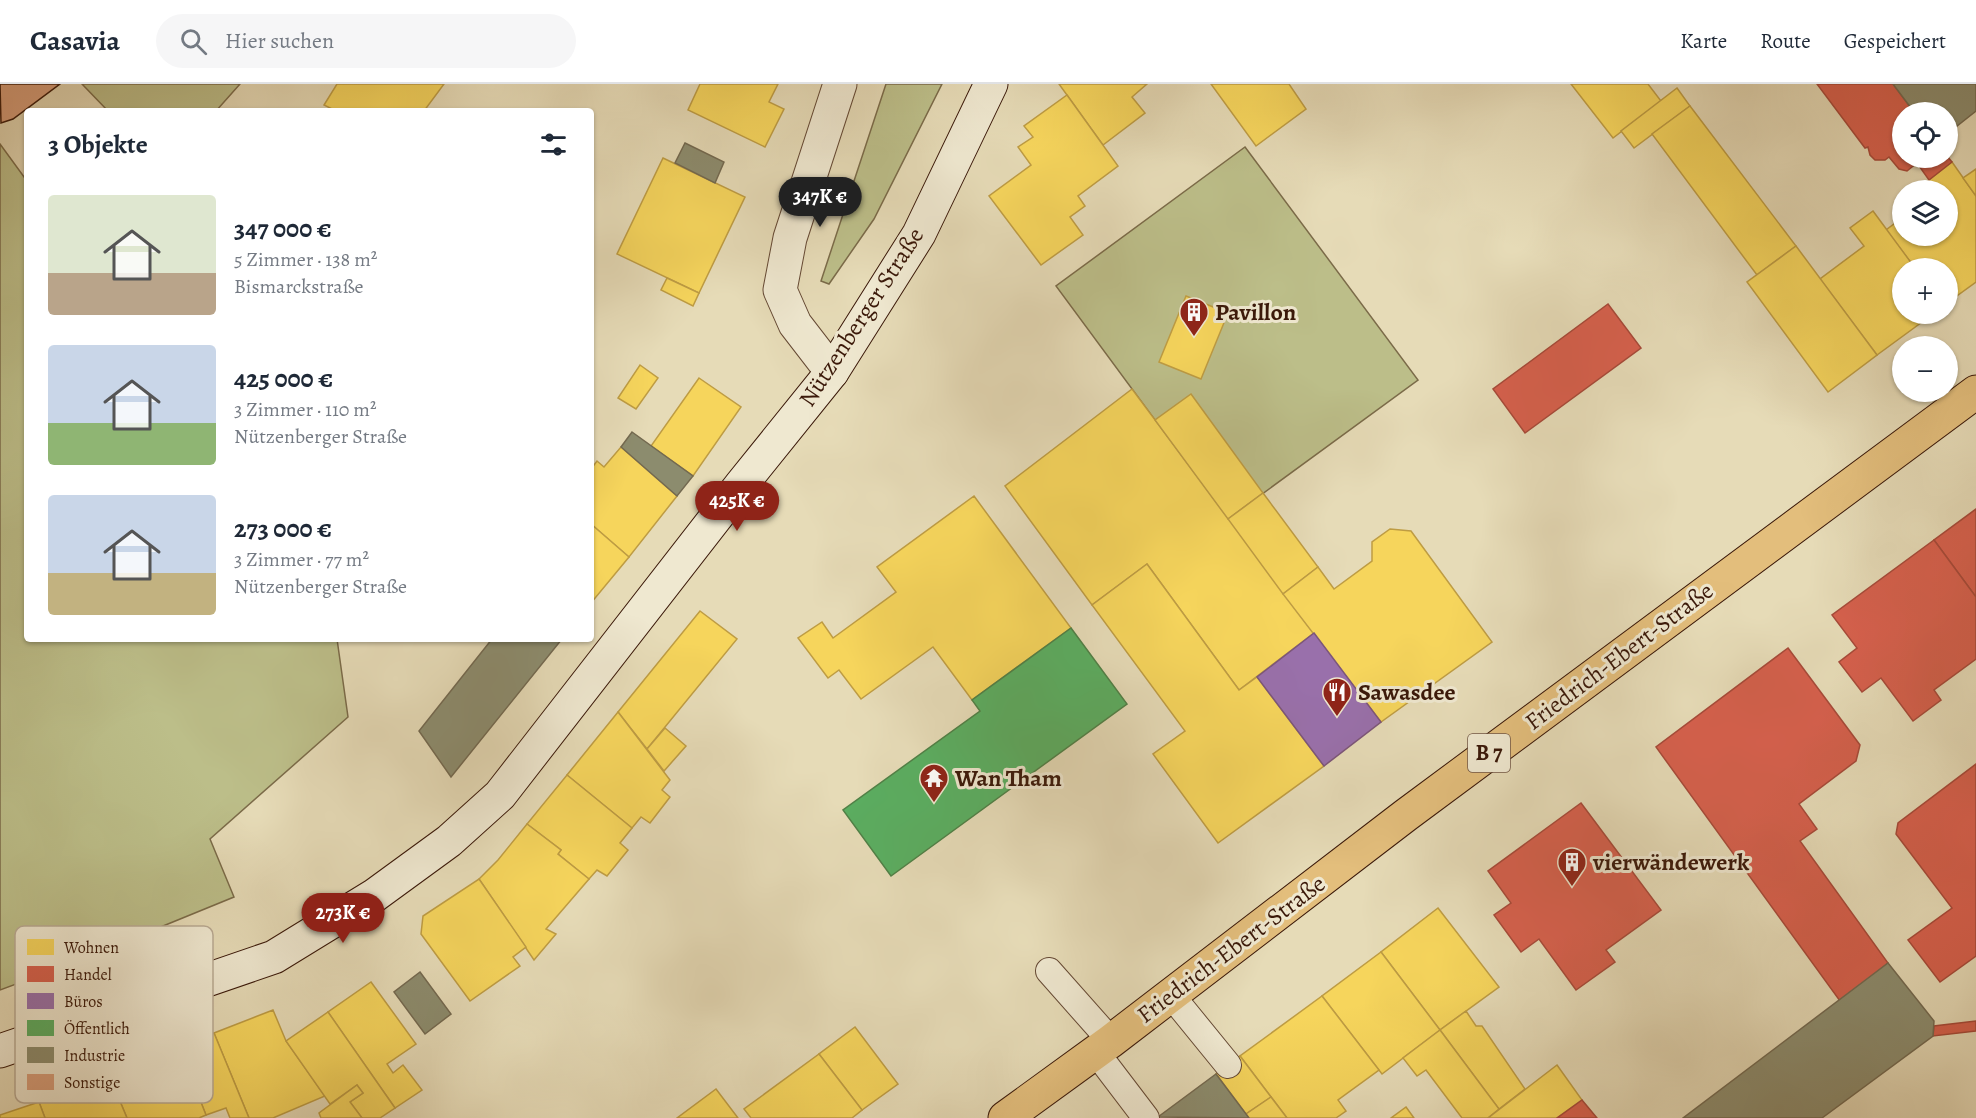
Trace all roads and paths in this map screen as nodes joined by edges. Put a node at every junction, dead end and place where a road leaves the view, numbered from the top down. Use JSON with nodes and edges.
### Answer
{"nodes":[{"id":1,"x":840,"y":84,"type":"edge"},
{"id":2,"x":991,"y":84,"type":"edge"},
{"id":3,"x":832,"y":372,"type":"junction"},
{"id":4,"x":1976,"y":392,"type":"edge"},
{"id":5,"x":1049,"y":971,"type":"dead end"},
{"id":6,"x":213,"y":978,"type":"edge"},
{"id":7,"x":1171,"y":995,"type":"junction"},
{"id":8,"x":15,"y":1046,"type":"edge"},
{"id":9,"x":1103,"y":1046,"type":"junction"},
{"id":10,"x":0,"y":1051,"type":"edge"},
{"id":11,"x":1228,"y":1065,"type":"dead end"},
{"id":12,"x":1005,"y":1118,"type":"edge"},
{"id":13,"x":1146,"y":1118,"type":"edge"}],
"edges":[{"from":1,"to":3,"type":"street"},
{"from":2,"to":3,"type":"street","name":"Nützenberger Straße"},
{"from":3,"to":6,"type":"street","name":"Nützenberger Straße"},
{"from":4,"to":7,"type":"main road","name":"Friedrich-Ebert-Straße","number":"B 7"},
{"from":5,"to":9,"type":"lane"},
{"from":7,"to":9,"type":"main road","name":"Friedrich-Ebert-Straße","number":"B 7"},
{"from":7,"to":11,"type":"lane"},
{"from":8,"to":10,"type":"street","name":"Nützenberger Straße"},
{"from":9,"to":12,"type":"main road","name":"Friedrich-Ebert-Straße","number":"B 7"},
{"from":9,"to":13,"type":"lane"}]}
